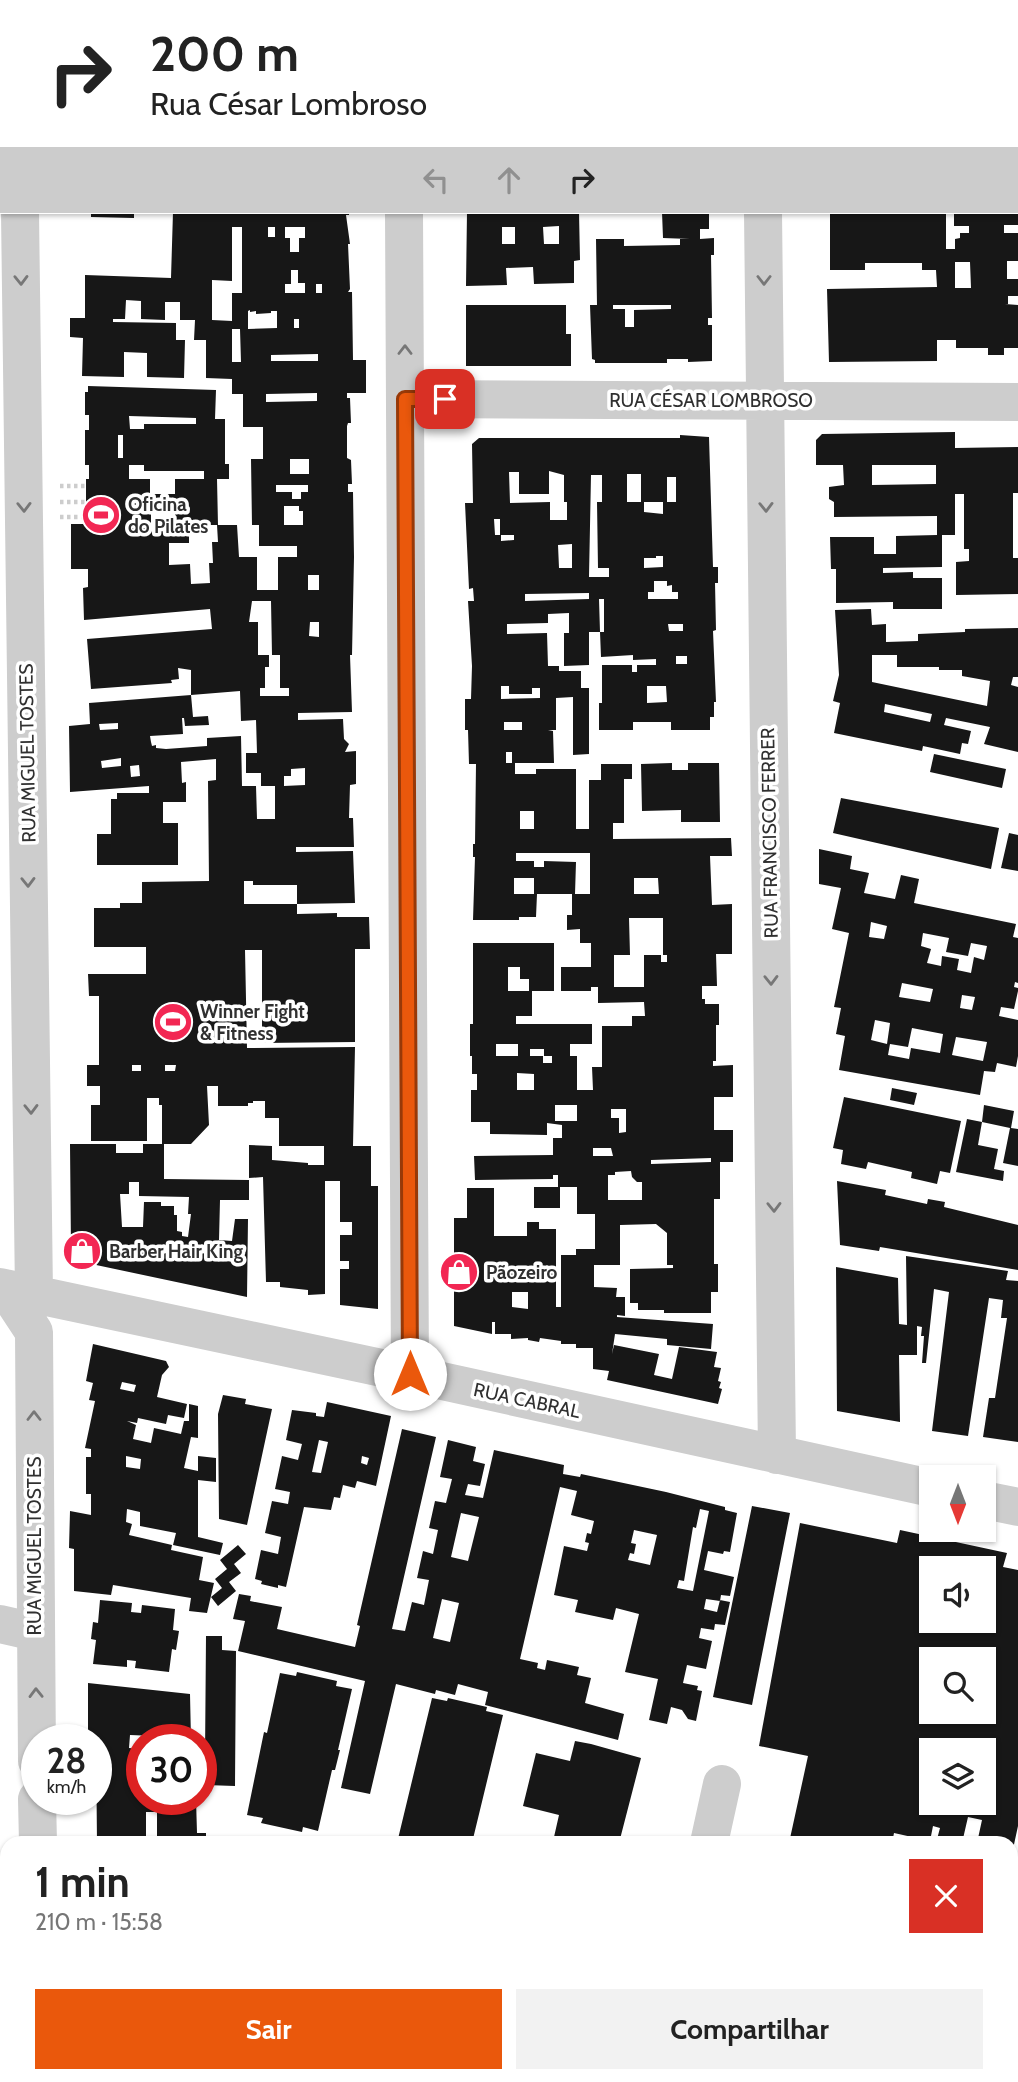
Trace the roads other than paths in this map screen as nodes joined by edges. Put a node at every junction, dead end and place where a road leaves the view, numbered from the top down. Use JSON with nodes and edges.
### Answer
{"nodes":[{"id":1,"x":20,"y":214,"type":"edge"},
{"id":2,"x":404,"y":214,"type":"edge"},
{"id":3,"x":763,"y":214,"type":"edge"},
{"id":4,"x":405,"y":399,"type":"junction"},
{"id":5,"x":764,"y":401,"type":"junction"},
{"id":6,"x":1018,"y":402,"type":"edge"},
{"id":7,"x":25,"y":1292,"type":"edge"},
{"id":8,"x":34,"y":1332,"type":"junction"},
{"id":9,"x":410,"y":1374,"type":"junction"},
{"id":10,"x":777,"y":1455,"type":"junction"},
{"id":11,"x":919,"y":1485,"type":"edge"},
{"id":12,"x":996,"y":1502,"type":"edge"},
{"id":13,"x":1018,"y":1507,"type":"edge"},
{"id":14,"x":17,"y":1628,"type":"edge"},
{"id":15,"x":31,"y":1724,"type":"edge"},
{"id":16,"x":722,"y":1784,"type":"dead end"},
{"id":17,"x":37,"y":1815,"type":"edge"},
{"id":18,"x":38,"y":1836,"type":"edge"},
{"id":19,"x":711,"y":1836,"type":"edge"}],
"edges":[{"from":1,"to":7,"type":"street","name":"RUA MIGUEL TOSTES","one_way":true},
{"from":4,"to":2,"type":"street","one_way":true},
{"from":3,"to":5,"type":"street","name":"RUA FRANCISCO FERRER","one_way":true},
{"from":4,"to":5,"type":"street","name":"RUA CÉSAR LOMBROSO"},
{"from":4,"to":9,"type":"street"},
{"from":5,"to":6,"type":"street","name":"RUA CÉSAR LOMBROSO"},
{"from":5,"to":10,"type":"street","name":"RUA FRANCISCO FERRER","one_way":true},
{"from":7,"to":8,"type":"street"},
{"from":7,"to":8,"type":"street"},
{"from":7,"to":9,"type":"street","name":"RUA CABRAL"},
{"from":14,"to":8,"type":"street","name":"RUA MIGUEL TOSTES","one_way":true},
{"from":9,"to":10,"type":"street","name":"RUA CABRAL"},
{"from":10,"to":11,"type":"street","name":"RUA CABRAL"},
{"from":12,"to":13,"type":"street"},
{"from":15,"to":14,"type":"street","name":"RUA MIGUEL TOSTES","one_way":true},
{"from":16,"to":19,"type":"street"},
{"from":17,"to":18,"type":"street"}]}
